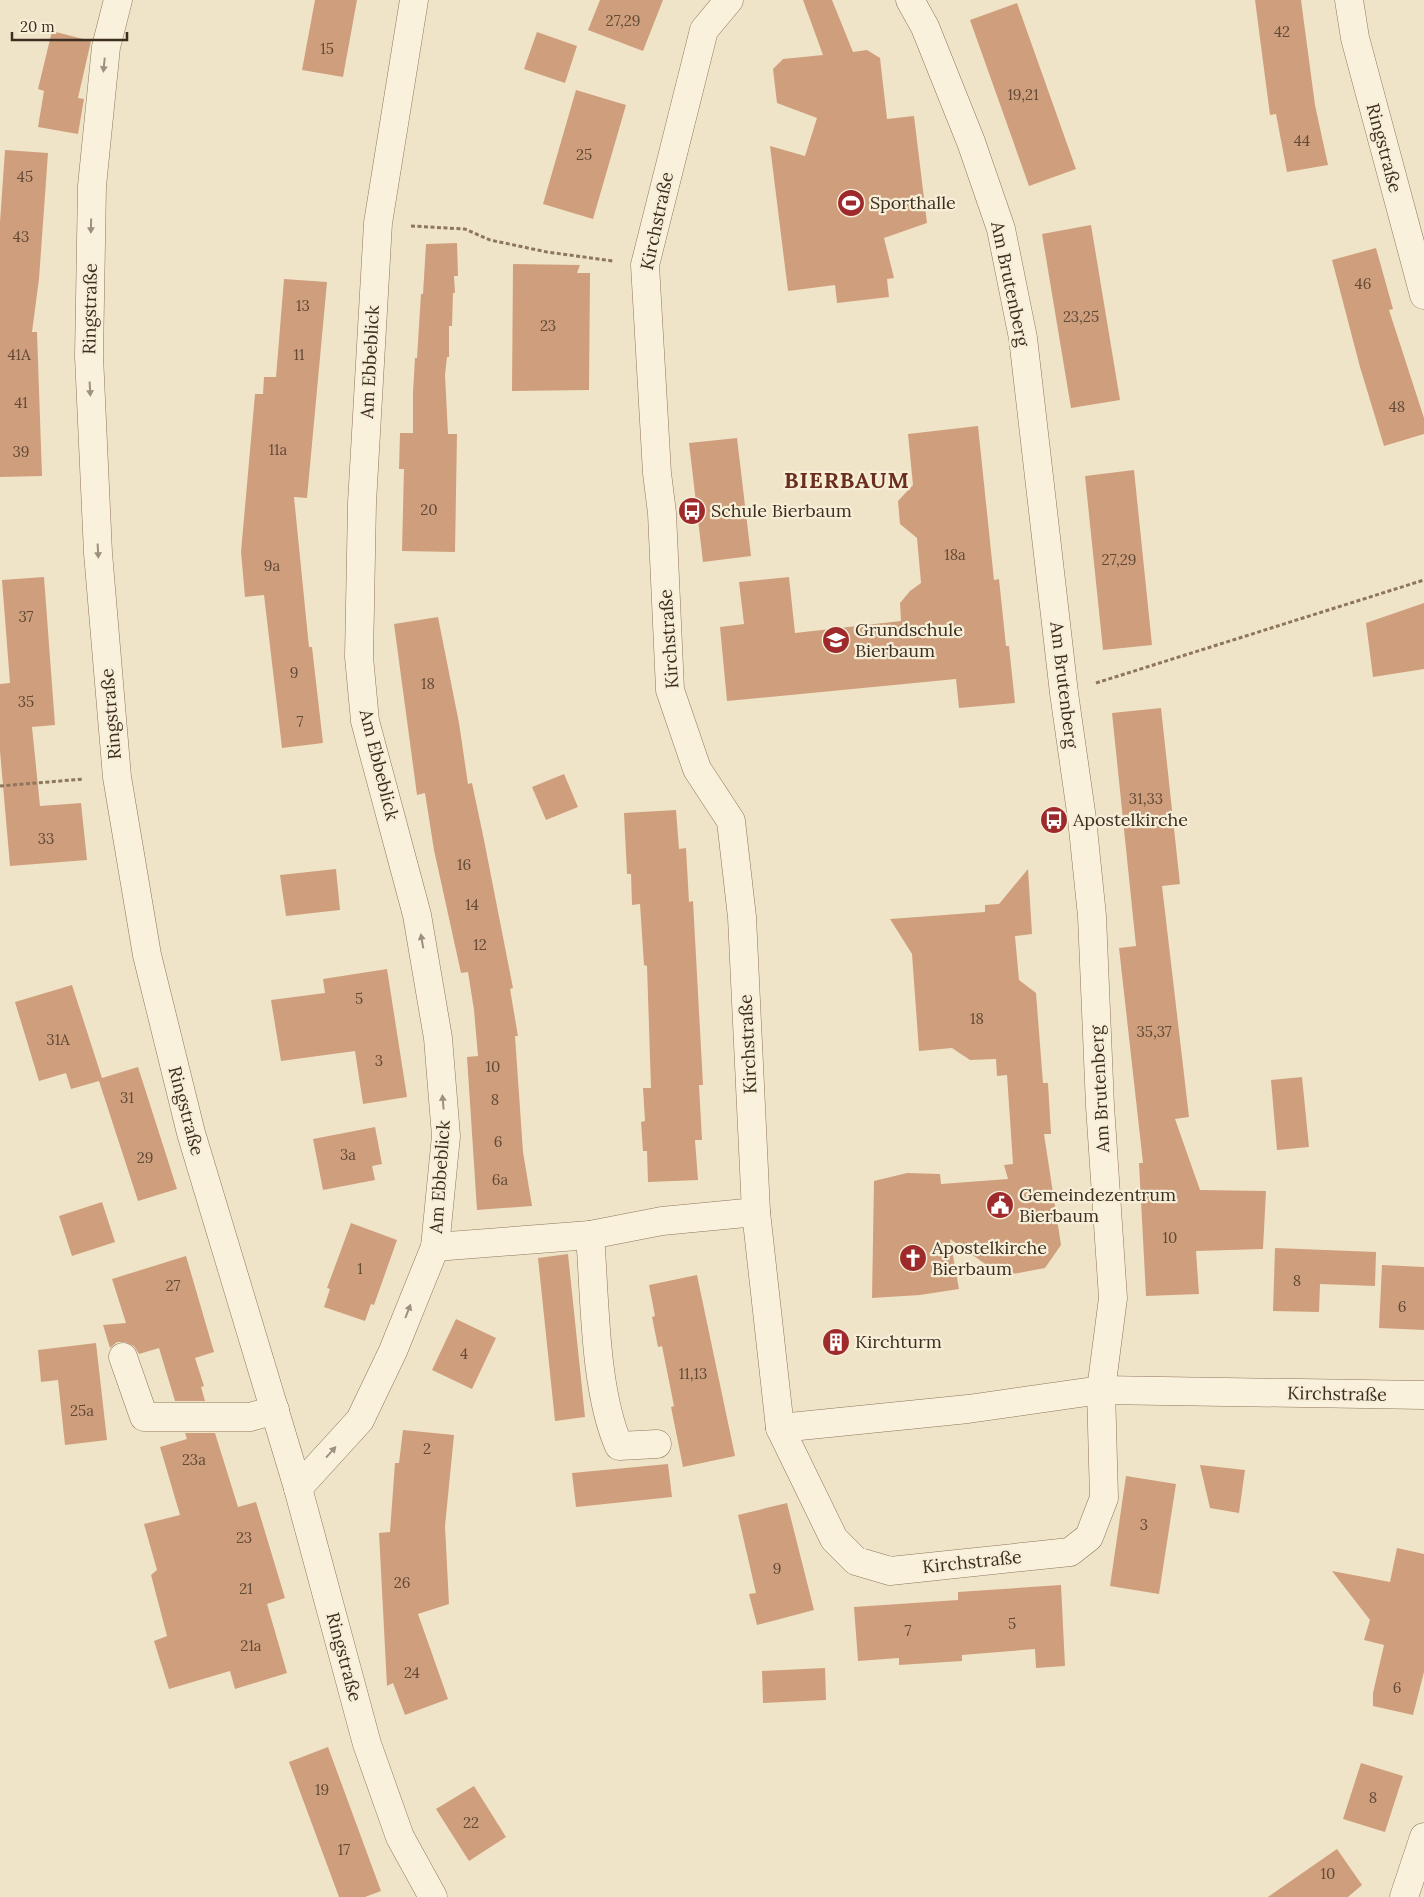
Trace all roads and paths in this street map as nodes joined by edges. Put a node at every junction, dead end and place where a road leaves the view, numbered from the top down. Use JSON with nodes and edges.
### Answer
{"nodes":[{"id":1,"x":118,"y":0,"type":"edge"},
{"id":2,"x":414,"y":0,"type":"edge"},
{"id":3,"x":729,"y":0,"type":"edge"},
{"id":4,"x":910,"y":0,"type":"edge"},
{"id":5,"x":1349,"y":0,"type":"edge"},
{"id":6,"x":378,"y":224,"type":"junction"},
{"id":7,"x":644,"y":265,"type":"junction"},
{"id":8,"x":1424,"y":295,"type":"edge"},
{"id":9,"x":1424,"y":580,"type":"edge"},
{"id":10,"x":1064,"y":693,"type":"junction"},
{"id":11,"x":117,"y":777,"type":"junction"},
{"id":12,"x":0,"y":786,"type":"edge"},
{"id":13,"x":756,"y":1212,"type":"junction"},
{"id":14,"x":590,"y":1235,"type":"junction"},
{"id":15,"x":436,"y":1247,"type":"junction"},
{"id":16,"x":123,"y":1357,"type":"dead end"},
{"id":17,"x":1101,"y":1390,"type":"junction"},
{"id":18,"x":1424,"y":1395,"type":"edge"},
{"id":19,"x":275,"y":1410,"type":"junction"},
{"id":20,"x":780,"y":1428,"type":"junction"},
{"id":21,"x":657,"y":1444,"type":"dead end"},
{"id":22,"x":298,"y":1488,"type":"junction"},
{"id":23,"x":1424,"y":1837,"type":"edge"},
{"id":24,"x":433,"y":1897,"type":"edge"},
{"id":25,"x":1404,"y":1897,"type":"edge"}],
"edges":[{"from":1,"to":11,"type":"street","name":"Ringstraße","one_way":true},
{"from":2,"to":6,"type":"street","name":"Am Ebbeblick"},
{"from":3,"to":7,"type":"street","name":"Kirchstraße"},
{"from":4,"to":10,"type":"street","name":"Am Brutenberg"},
{"from":5,"to":8,"type":"street","name":"Ringstraße"},
{"from":6,"to":7,"type":"path"},
{"from":15,"to":6,"type":"street","name":"Am Ebbeblick","one_way":true},
{"from":7,"to":13,"type":"street","name":"Kirchstraße"},
{"from":9,"to":10,"type":"path"},
{"from":10,"to":17,"type":"street","name":"Am Brutenberg"},
{"from":11,"to":12,"type":"path"},
{"from":11,"to":19,"type":"street","name":"Ringstraße"},
{"from":13,"to":14,"type":"street"},
{"from":13,"to":20,"type":"street","name":"Kirchstraße"},
{"from":14,"to":15,"type":"street"},
{"from":14,"to":21,"type":"street"},
{"from":22,"to":15,"type":"street","name":"Am Ebbeblick","one_way":true},
{"from":16,"to":19,"type":"street"},
{"from":17,"to":18,"type":"street","name":"Kirchstraße"},
{"from":17,"to":20,"type":"street","name":"Kirchstraße"},
{"from":17,"to":20,"type":"street","name":"Kirchstraße"},
{"from":19,"to":22,"type":"street","name":"Ringstraße"},
{"from":22,"to":24,"type":"street","name":"Ringstraße"},
{"from":23,"to":25,"type":"street"}]}
